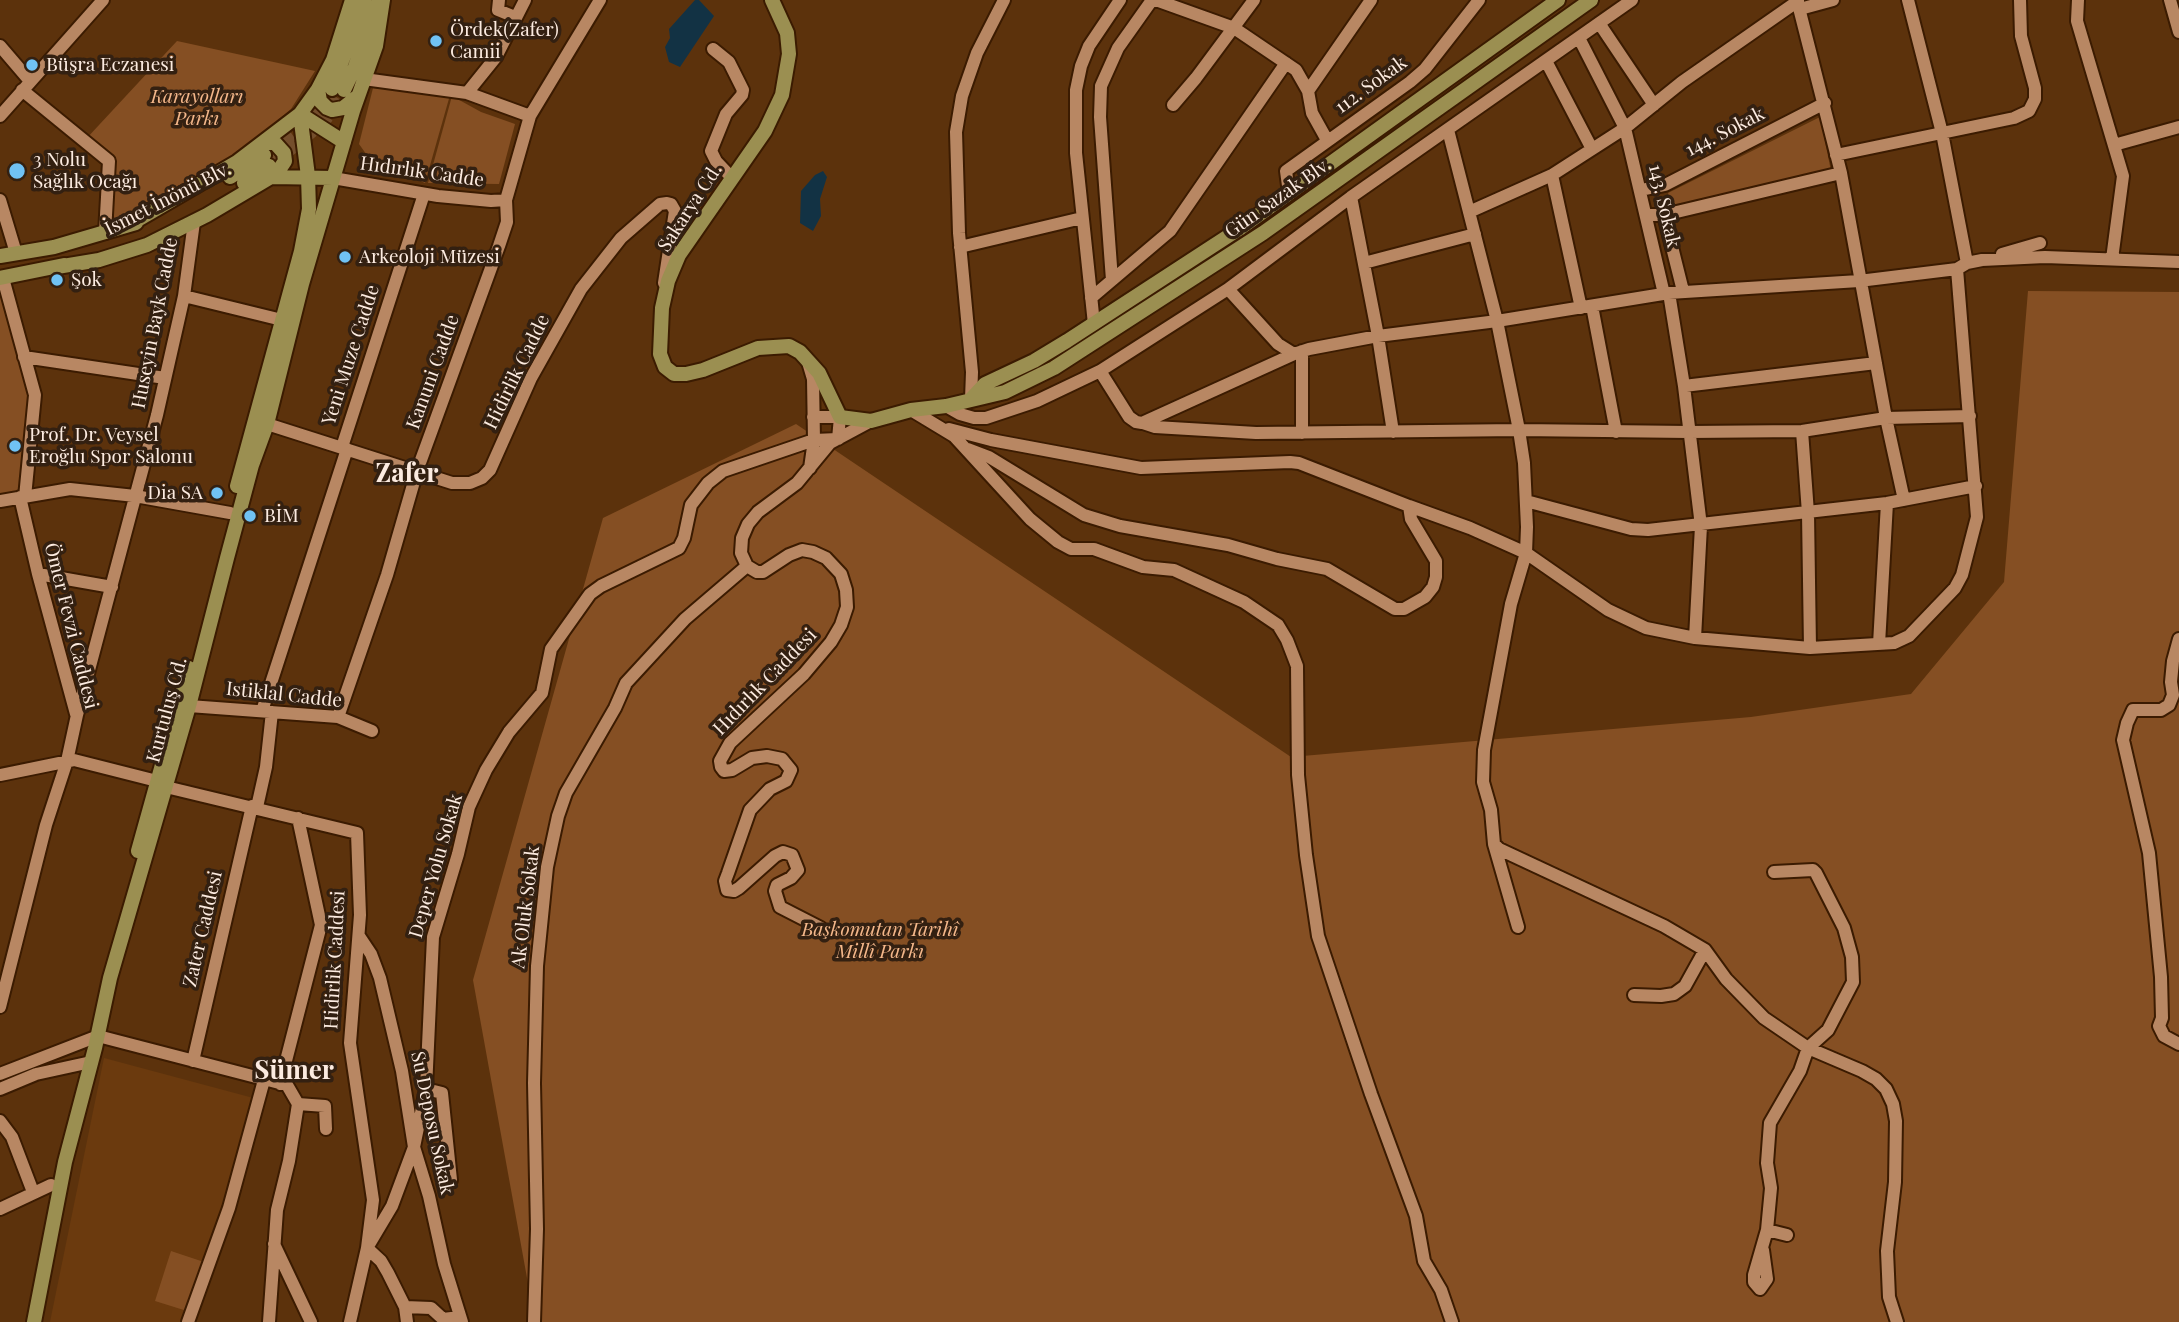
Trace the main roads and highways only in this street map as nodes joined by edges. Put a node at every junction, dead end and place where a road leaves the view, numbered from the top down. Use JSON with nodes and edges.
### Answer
{"nodes":[{"id":1,"x":352,"y":0,"type":"edge"},
{"id":2,"x":364,"y":0,"type":"edge"},
{"id":3,"x":376,"y":0,"type":"edge"},
{"id":4,"x":383,"y":0,"type":"edge"},
{"id":5,"x":772,"y":0,"type":"edge"},
{"id":6,"x":1558,"y":0,"type":"edge"},
{"id":7,"x":1591,"y":0,"type":"edge"},
{"id":8,"x":338,"y":91,"type":"junction"},
{"id":9,"x":300,"y":114,"type":"junction"},
{"id":10,"x":344,"y":142,"type":"junction"},
{"id":11,"x":267,"y":160,"type":"junction"},
{"id":12,"x":308,"y":176,"type":"junction"},
{"id":13,"x":288,"y":177,"type":"junction"},
{"id":14,"x":333,"y":178,"type":"junction"},
{"id":15,"x":309,"y":209,"type":"junction"},
{"id":16,"x":0,"y":256,"type":"edge"},
{"id":17,"x":57,"y":267,"type":"junction"},
{"id":18,"x":2,"y":278,"type":"edge"},
{"id":19,"x":971,"y":399,"type":"junction"},
{"id":20,"x":871,"y":421,"type":"joint"},
{"id":21,"x":161,"y":784,"type":"junction"},
{"id":22,"x":86,"y":1063,"type":"junction"},
{"id":23,"x":28,"y":1322,"type":"edge"},
{"id":24,"x":34,"y":1322,"type":"edge"}],
"edges":[{"from":1,"to":8,"type":"main road"},
{"from":2,"to":8,"type":"main road"},
{"from":3,"to":8,"type":"main road"},
{"from":4,"to":8,"type":"main road"},
{"from":5,"to":20,"type":"main road","name":"Sakarya Cd."},
{"from":6,"to":19,"type":"main road","name":"Gün Sazak Blv."},
{"from":7,"to":19,"type":"main road","name":"Gün Sazak Blv."},
{"from":8,"to":9,"type":"main road"},
{"from":8,"to":10,"type":"main road","name":"Kurtuluş Cd."},
{"from":9,"to":10,"type":"main road"},
{"from":9,"to":11,"type":"main road"},
{"from":9,"to":12,"type":"main road","name":"Kurtuluş Cd."},
{"from":10,"to":14,"type":"main road","name":"Kurtuluş Cd."},
{"from":11,"to":13,"type":"main road"},
{"from":11,"to":16,"type":"main road","name":"İsmet İnönü Blv."},
{"from":11,"to":17,"type":"main road","name":"İsmet İnönü Blv."},
{"from":11,"to":17,"type":"main road"},
{"from":12,"to":13,"type":"main road"},
{"from":12,"to":14,"type":"main road"},
{"from":12,"to":15,"type":"main road","name":"Kurtuluş Cd."},
{"from":13,"to":15,"type":"main road"},
{"from":14,"to":21,"type":"main road","name":"Kurtuluş Cd."},
{"from":15,"to":21,"type":"main road","name":"Kurtuluş Cd."},
{"from":17,"to":18,"type":"main road","name":"İsmet İnönü Blv."},
{"from":19,"to":20,"type":"main road","name":"Gün Sazak Blv."},
{"from":21,"to":22,"type":"main road","name":"Kurtuluş Cd."},
{"from":22,"to":23,"type":"main road","name":"Kurtuluş Cd."},
{"from":22,"to":24,"type":"main road","name":"Kurtuluş Cd."}]}
